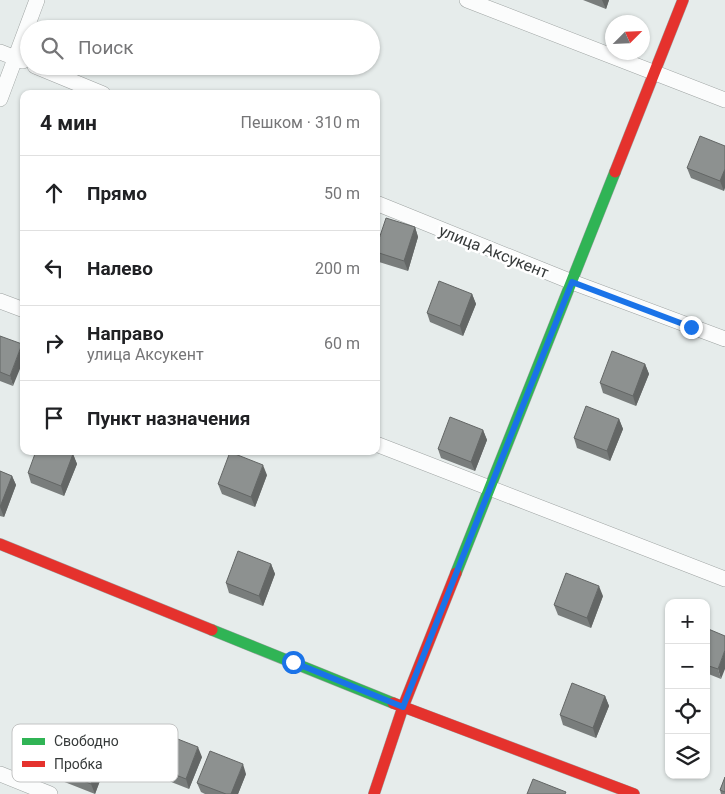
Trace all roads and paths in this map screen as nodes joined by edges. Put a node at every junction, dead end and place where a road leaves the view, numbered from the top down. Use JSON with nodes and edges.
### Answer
{"nodes":[{"id":1,"x":37,"y":0,"type":"edge"},
{"id":2,"x":467,"y":0,"type":"edge"},
{"id":3,"x":683,"y":0,"type":"edge"},
{"id":4,"x":32,"y":20,"type":"edge"},
{"id":5,"x":0,"y":52,"type":"edge"},
{"id":6,"x":20,"y":60,"type":"edge"},
{"id":7,"x":20,"y":64,"type":"edge"},
{"id":8,"x":654,"y":73,"type":"junction"},
{"id":9,"x":57,"y":75,"type":"edge"},
{"id":10,"x":93,"y":90,"type":"edge"},
{"id":11,"x":0,"y":99,"type":"edge"},
{"id":12,"x":725,"y":100,"type":"edge"},
{"id":13,"x":380,"y":205,"type":"edge"},
{"id":14,"x":572,"y":282,"type":"junction"},
{"id":15,"x":0,"y":301,"type":"edge"},
{"id":16,"x":20,"y":308,"type":"edge"},
{"id":17,"x":725,"y":340,"type":"edge"},
{"id":18,"x":380,"y":446,"type":"edge"},
{"id":19,"x":490,"y":488,"type":"junction"},
{"id":20,"x":0,"y":544,"type":"edge"},
{"id":21,"x":725,"y":579,"type":"edge"},
{"id":22,"x":403,"y":707,"type":"junction"},
{"id":23,"x":0,"y":774,"type":"edge"},
{"id":24,"x":12,"y":779,"type":"edge"},
{"id":25,"x":20,"y":782,"type":"edge"},
{"id":26,"x":50,"y":794,"type":"edge"},
{"id":27,"x":374,"y":794,"type":"edge"},
{"id":28,"x":634,"y":794,"type":"edge"}],
"edges":[{"from":1,"to":4,"type":"street"},
{"from":2,"to":8,"type":"street"},
{"from":3,"to":8,"type":"street"},
{"from":5,"to":6,"type":"street"},
{"from":7,"to":11,"type":"street"},
{"from":8,"to":12,"type":"street"},
{"from":8,"to":14,"type":"street"},
{"from":9,"to":10,"type":"street"},
{"from":13,"to":14,"type":"street","name":"улица Аксукент"},
{"from":14,"to":17,"type":"street","name":"улица Аксукент"},
{"from":14,"to":19,"type":"street"},
{"from":15,"to":16,"type":"street"},
{"from":18,"to":19,"type":"street"},
{"from":19,"to":21,"type":"street"},
{"from":19,"to":22,"type":"street"},
{"from":20,"to":22,"type":"street"},
{"from":22,"to":27,"type":"street"},
{"from":22,"to":28,"type":"street"},
{"from":23,"to":24,"type":"street"},
{"from":25,"to":26,"type":"street"}]}
